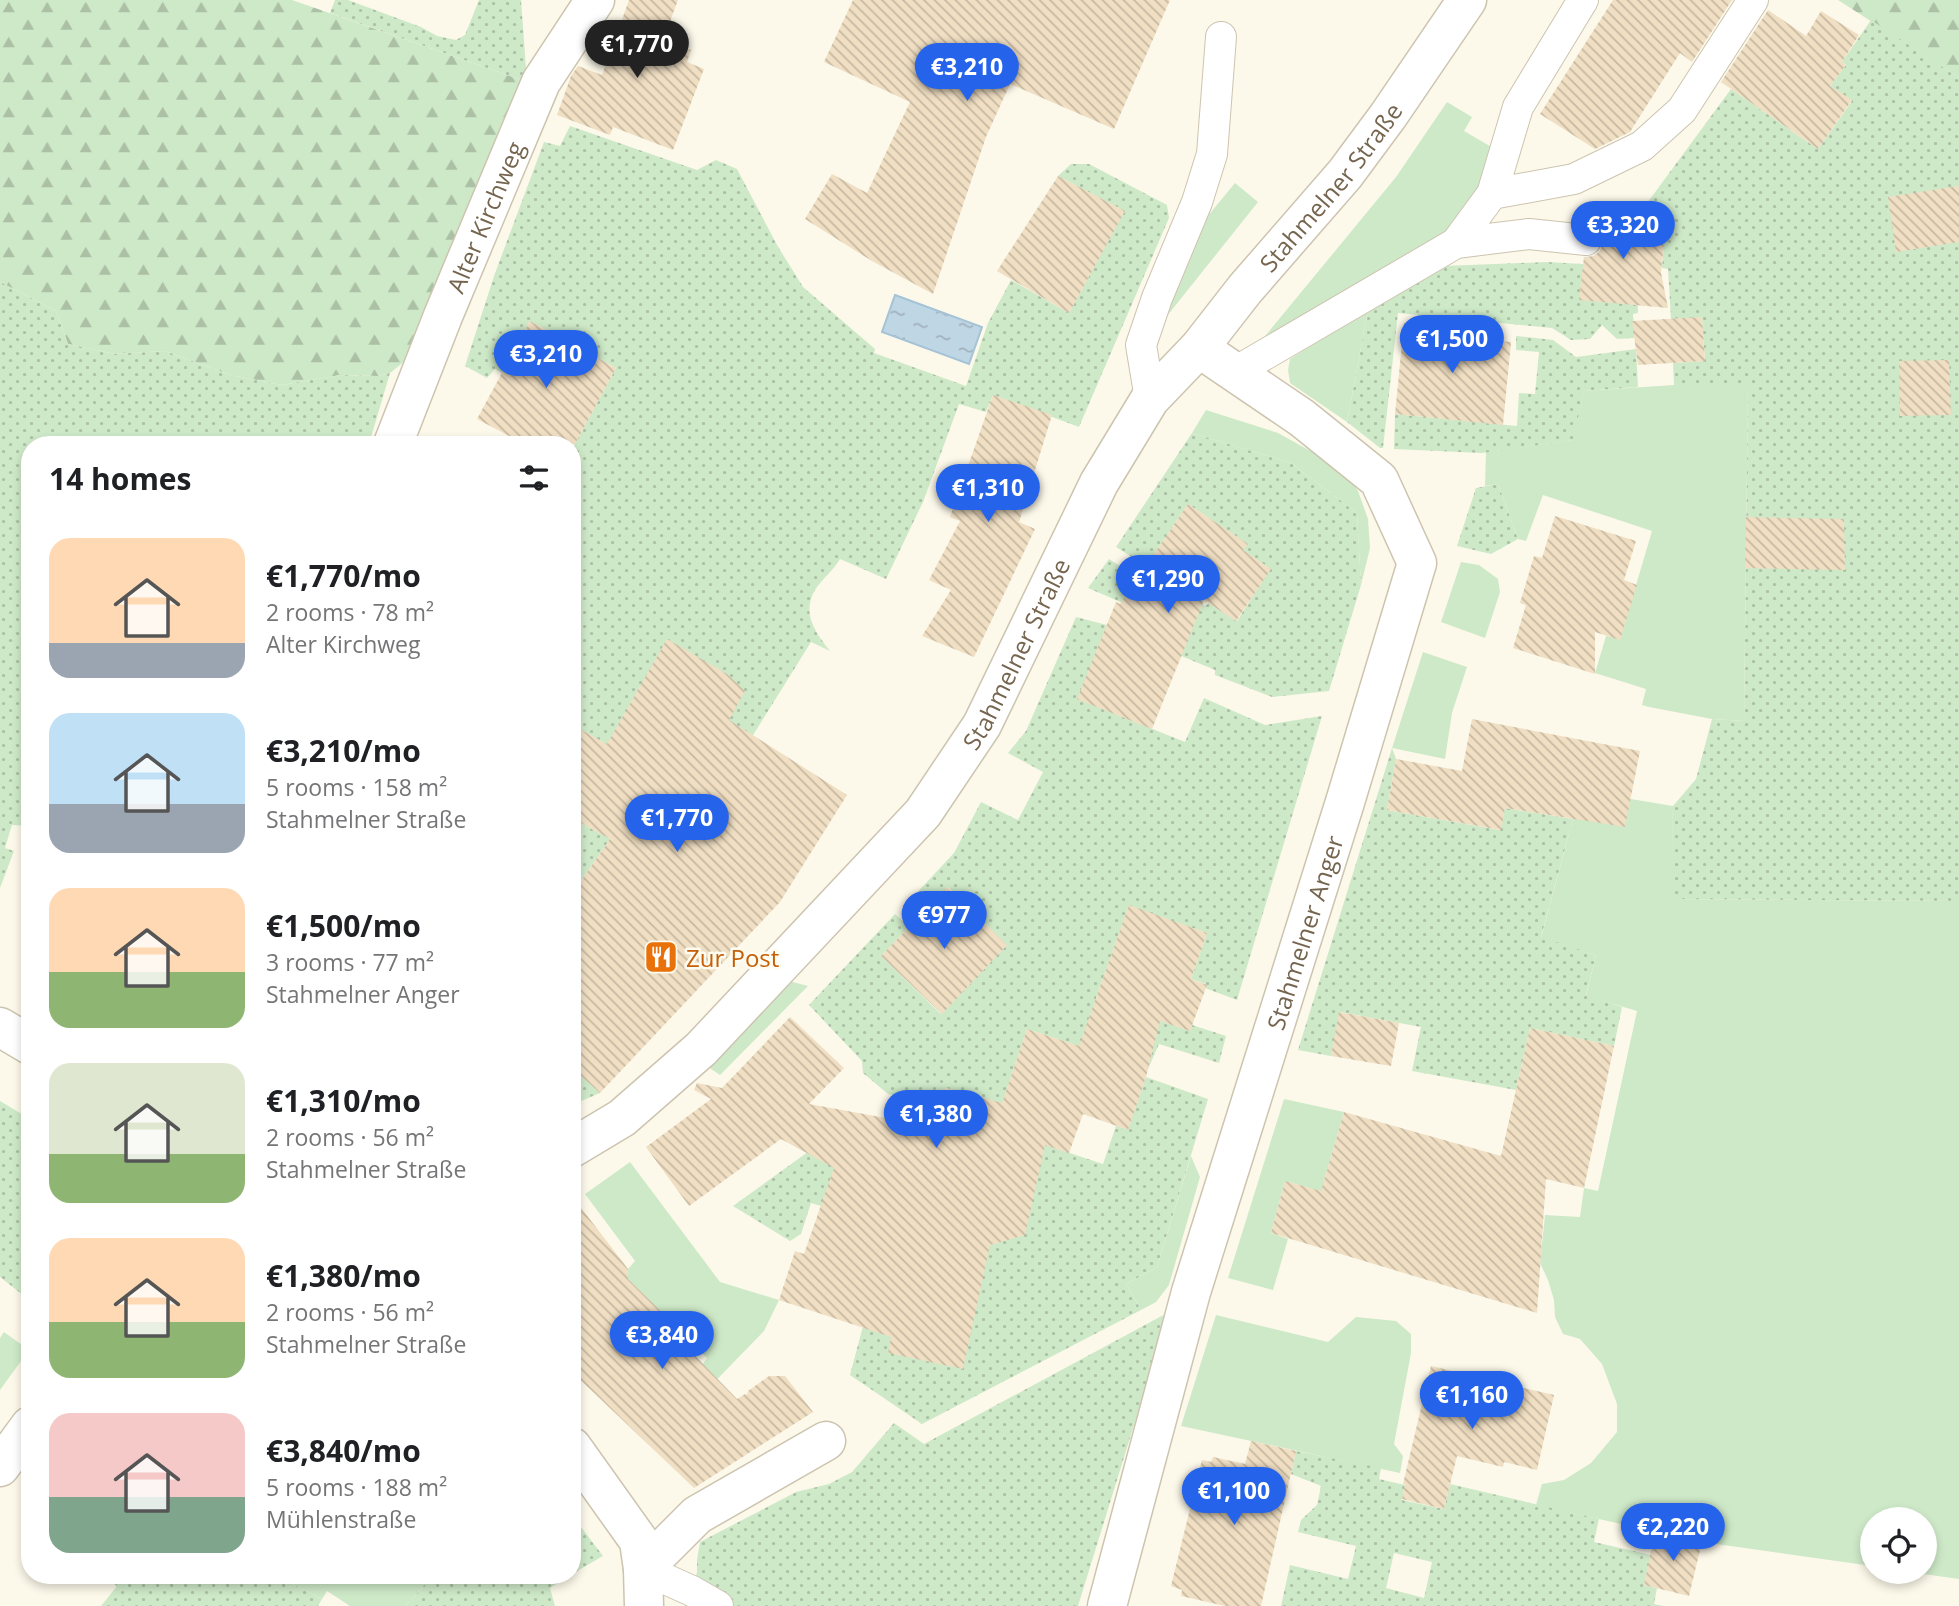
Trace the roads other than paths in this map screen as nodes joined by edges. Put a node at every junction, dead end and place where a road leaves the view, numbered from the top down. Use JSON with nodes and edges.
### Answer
{"nodes":[{"id":1,"x":595,"y":0,"type":"edge"},
{"id":2,"x":1467,"y":0,"type":"edge"},
{"id":3,"x":1583,"y":0,"type":"edge"},
{"id":4,"x":1753,"y":0,"type":"edge"},
{"id":5,"x":1221,"y":37,"type":"dead end"},
{"id":6,"x":1492,"y":194,"type":"junction"},
{"id":7,"x":1586,"y":240,"type":"dead end"},
{"id":8,"x":1456,"y":243,"type":"junction"},
{"id":9,"x":1199,"y":348,"type":"junction"},
{"id":10,"x":1235,"y":372,"type":"junction"},
{"id":11,"x":1150,"y":399,"type":"junction"},
{"id":12,"x":396,"y":436,"type":"edge"},
{"id":13,"x":0,"y":1027,"type":"edge"},
{"id":14,"x":21,"y":1040,"type":"edge"},
{"id":15,"x":581,"y":1143,"type":"edge"},
{"id":16,"x":21,"y":1438,"type":"edge"},
{"id":17,"x":826,"y":1441,"type":"dead end"},
{"id":18,"x":581,"y":1460,"type":"edge"},
{"id":19,"x":0,"y":1467,"type":"edge"},
{"id":20,"x":643,"y":1588,"type":"edge"},
{"id":21,"x":718,"y":1606,"type":"edge"},
{"id":22,"x":1107,"y":1606,"type":"edge"}],
"edges":[{"from":1,"to":12,"type":"street","name":"Alter Kirchweg"},
{"from":2,"to":9,"type":"street","name":"Stahmelner Straße"},
{"from":3,"to":6,"type":"lane"},
{"from":4,"to":6,"type":"lane"},
{"from":5,"to":11,"type":"lane"},
{"from":6,"to":8,"type":"lane"},
{"from":7,"to":8,"type":"lane"},
{"from":8,"to":10,"type":"lane"},
{"from":9,"to":10,"type":"street","name":"Stahmelner Anger"},
{"from":9,"to":11,"type":"street","name":"Stahmelner Straße"},
{"from":10,"to":22,"type":"street","name":"Stahmelner Anger"},
{"from":11,"to":15,"type":"street","name":"Stahmelner Straße"},
{"from":13,"to":14,"type":"street"},
{"from":16,"to":19,"type":"street"},
{"from":17,"to":20,"type":"street"},
{"from":18,"to":20,"type":"street"},
{"from":20,"to":21,"type":"lane"}]}
